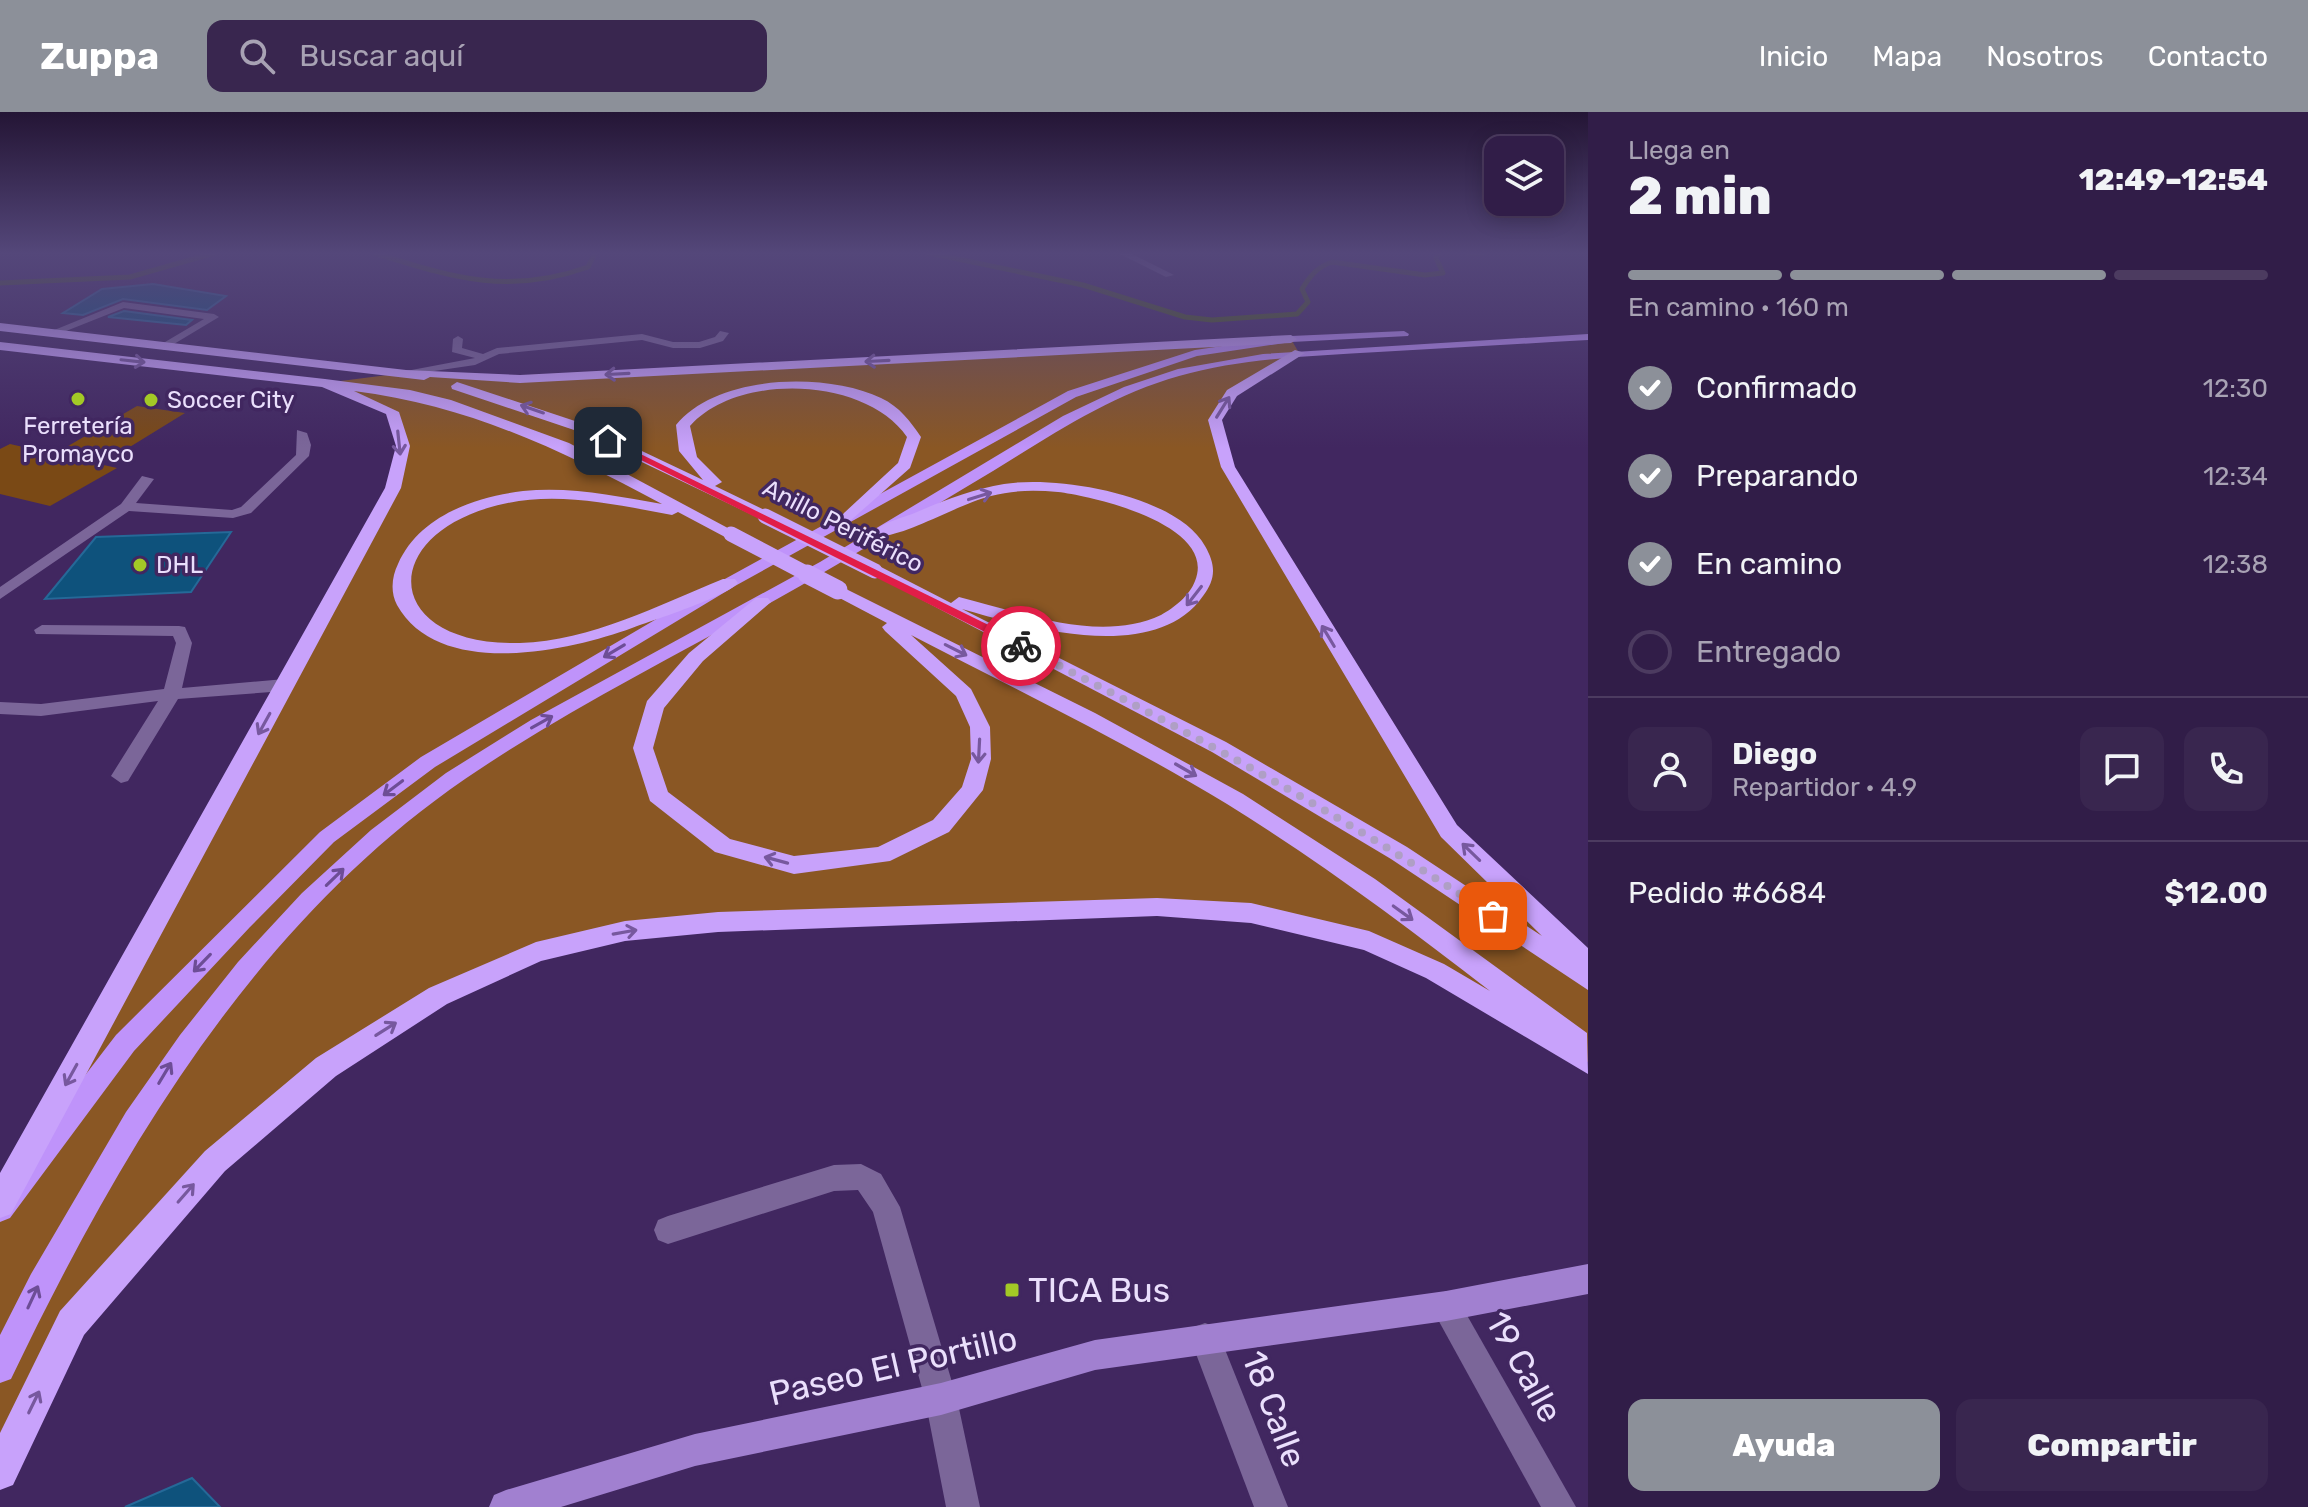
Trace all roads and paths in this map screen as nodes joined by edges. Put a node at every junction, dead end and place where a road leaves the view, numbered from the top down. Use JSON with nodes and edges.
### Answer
{"nodes":[{"id":1,"x":90,"y":318,"type":"edge"},
{"id":2,"x":212,"y":318,"type":"edge"},
{"id":3,"x":1588,"y":325,"type":"edge"},
{"id":4,"x":0,"y":327,"type":"edge"},
{"id":5,"x":1447,"y":332,"type":"dead end"},
{"id":6,"x":52,"y":333,"type":"junction"},
{"id":7,"x":724,"y":333,"type":"dead end"},
{"id":8,"x":1416,"y":333,"type":"dead end"},
{"id":9,"x":1588,"y":337,"type":"edge"},
{"id":10,"x":458,"y":339,"type":"dead end"},
{"id":11,"x":0,"y":346,"type":"edge"},
{"id":12,"x":1295,"y":346,"type":"junction"},
{"id":13,"x":164,"y":347,"type":"junction"},
{"id":14,"x":479,"y":359,"type":"junction"},
{"id":15,"x":409,"y":372,"type":"junction"},
{"id":16,"x":500,"y":379,"type":"junction"},
{"id":17,"x":325,"y":383,"type":"junction"},
{"id":18,"x":301,"y":433,"type":"dead end"},
{"id":19,"x":147,"y":479,"type":"dead end"},
{"id":20,"x":740,"y":503,"type":"junction"},
{"id":21,"x":126,"y":507,"type":"junction"},
{"id":22,"x":690,"y":513,"type":"junction"},
{"id":23,"x":850,"y":516,"type":"junction"},
{"id":24,"x":881,"y":532,"type":"junction"},
{"id":25,"x":729,"y":583,"type":"junction"},
{"id":26,"x":8,"y":584,"type":"edge"},
{"id":27,"x":902,"y":584,"type":"junction"},
{"id":28,"x":0,"y":594,"type":"edge"},
{"id":29,"x":762,"y":602,"type":"junction"},
{"id":30,"x":869,"y":607,"type":"junction"},
{"id":31,"x":42,"y":630,"type":"dead end"},
{"id":32,"x":285,"y":685,"type":"junction"},
{"id":33,"x":172,"y":694,"type":"junction"},
{"id":34,"x":0,"y":708,"type":"edge"},
{"id":35,"x":121,"y":776,"type":"dead end"},
{"id":36,"x":1588,"y":964,"type":"edge"},
{"id":37,"x":1588,"y":979,"type":"edge"},
{"id":38,"x":1588,"y":1048,"type":"edge"},
{"id":39,"x":1588,"y":1062,"type":"edge"},
{"id":40,"x":0,"y":1206,"type":"edge"},
{"id":41,"x":668,"y":1230,"type":"dead end"},
{"id":42,"x":1588,"y":1279,"type":"edge"},
{"id":43,"x":1446,"y":1306,"type":"junction"},
{"id":44,"x":1205,"y":1338,"type":"junction"},
{"id":45,"x":0,"y":1368,"type":"edge"},
{"id":46,"x":941,"y":1399,"type":"junction"},
{"id":47,"x":0,"y":1472,"type":"edge"},
{"id":48,"x":506,"y":1507,"type":"edge"},
{"id":49,"x":963,"y":1507,"type":"edge"},
{"id":50,"x":1271,"y":1507,"type":"edge"},
{"id":51,"x":1559,"y":1507,"type":"edge"}],
"edges":[{"from":1,"to":6,"type":"street"},
{"from":2,"to":13,"type":"street"},
{"from":3,"to":5,"type":"main road"},
{"from":4,"to":6,"type":"highway","name":"Anillo Periférico"},
{"from":6,"to":13,"type":"highway","name":"Anillo Periférico"},
{"from":7,"to":14,"type":"street"},
{"from":8,"to":12,"type":"main road"},
{"from":9,"to":12,"type":"main road"},
{"from":10,"to":14,"type":"street"},
{"from":11,"to":17,"type":"highway","one_way":true},
{"from":12,"to":16,"type":"highway","one_way":true},
{"from":12,"to":23,"type":"main road"},
{"from":12,"to":24,"type":"main road"},
{"from":36,"to":12,"type":"highway","one_way":true},
{"from":13,"to":15,"type":"highway","name":"Anillo Periférico"},
{"from":14,"to":15,"type":"street"},
{"from":14,"to":16,"type":"street"},
{"from":15,"to":16,"type":"highway"},
{"from":20,"to":15,"type":"highway","name":"Anillo Periférico","one_way":true},
{"from":17,"to":22,"type":"highway"},
{"from":17,"to":32,"type":"highway","one_way":true},
{"from":18,"to":21,"type":"street"},
{"from":19,"to":21,"type":"street"},
{"from":20,"to":23,"type":"highway"},
{"from":20,"to":27,"type":"highway","name":"Anillo Periférico","bridge":true},
{"from":21,"to":26,"type":"street"},
{"from":22,"to":25,"type":"highway"},
{"from":22,"to":30,"type":"highway","bridge":true},
{"from":23,"to":25,"type":"main road"},
{"from":24,"to":27,"type":"highway","one_way":true},
{"from":24,"to":29,"type":"main road"},
{"from":25,"to":40,"type":"main road","one_way":true},
{"from":26,"to":28,"type":"street"},
{"from":27,"to":37,"type":"highway","name":"Anillo Periférico"},
{"from":30,"to":29,"type":"highway","one_way":true},
{"from":45,"to":29,"type":"main road","one_way":true},
{"from":30,"to":38,"type":"highway","one_way":true},
{"from":31,"to":33,"type":"street"},
{"from":32,"to":33,"type":"street"},
{"from":32,"to":40,"type":"highway","one_way":true},
{"from":33,"to":34,"type":"street"},
{"from":33,"to":35,"type":"street"},
{"from":47,"to":39,"type":"highway","one_way":true},
{"from":41,"to":46,"type":"street"},
{"from":42,"to":43,"type":"main road","name":"Paseo El Portillo"},
{"from":43,"to":44,"type":"main road","name":"Paseo El Portillo"},
{"from":43,"to":51,"type":"street","name":"19 Calle"},
{"from":44,"to":46,"type":"main road","name":"Paseo El Portillo"},
{"from":44,"to":50,"type":"street","name":"18 Calle"},
{"from":46,"to":48,"type":"main road","name":"Paseo El Portillo"},
{"from":46,"to":49,"type":"street"}]}
